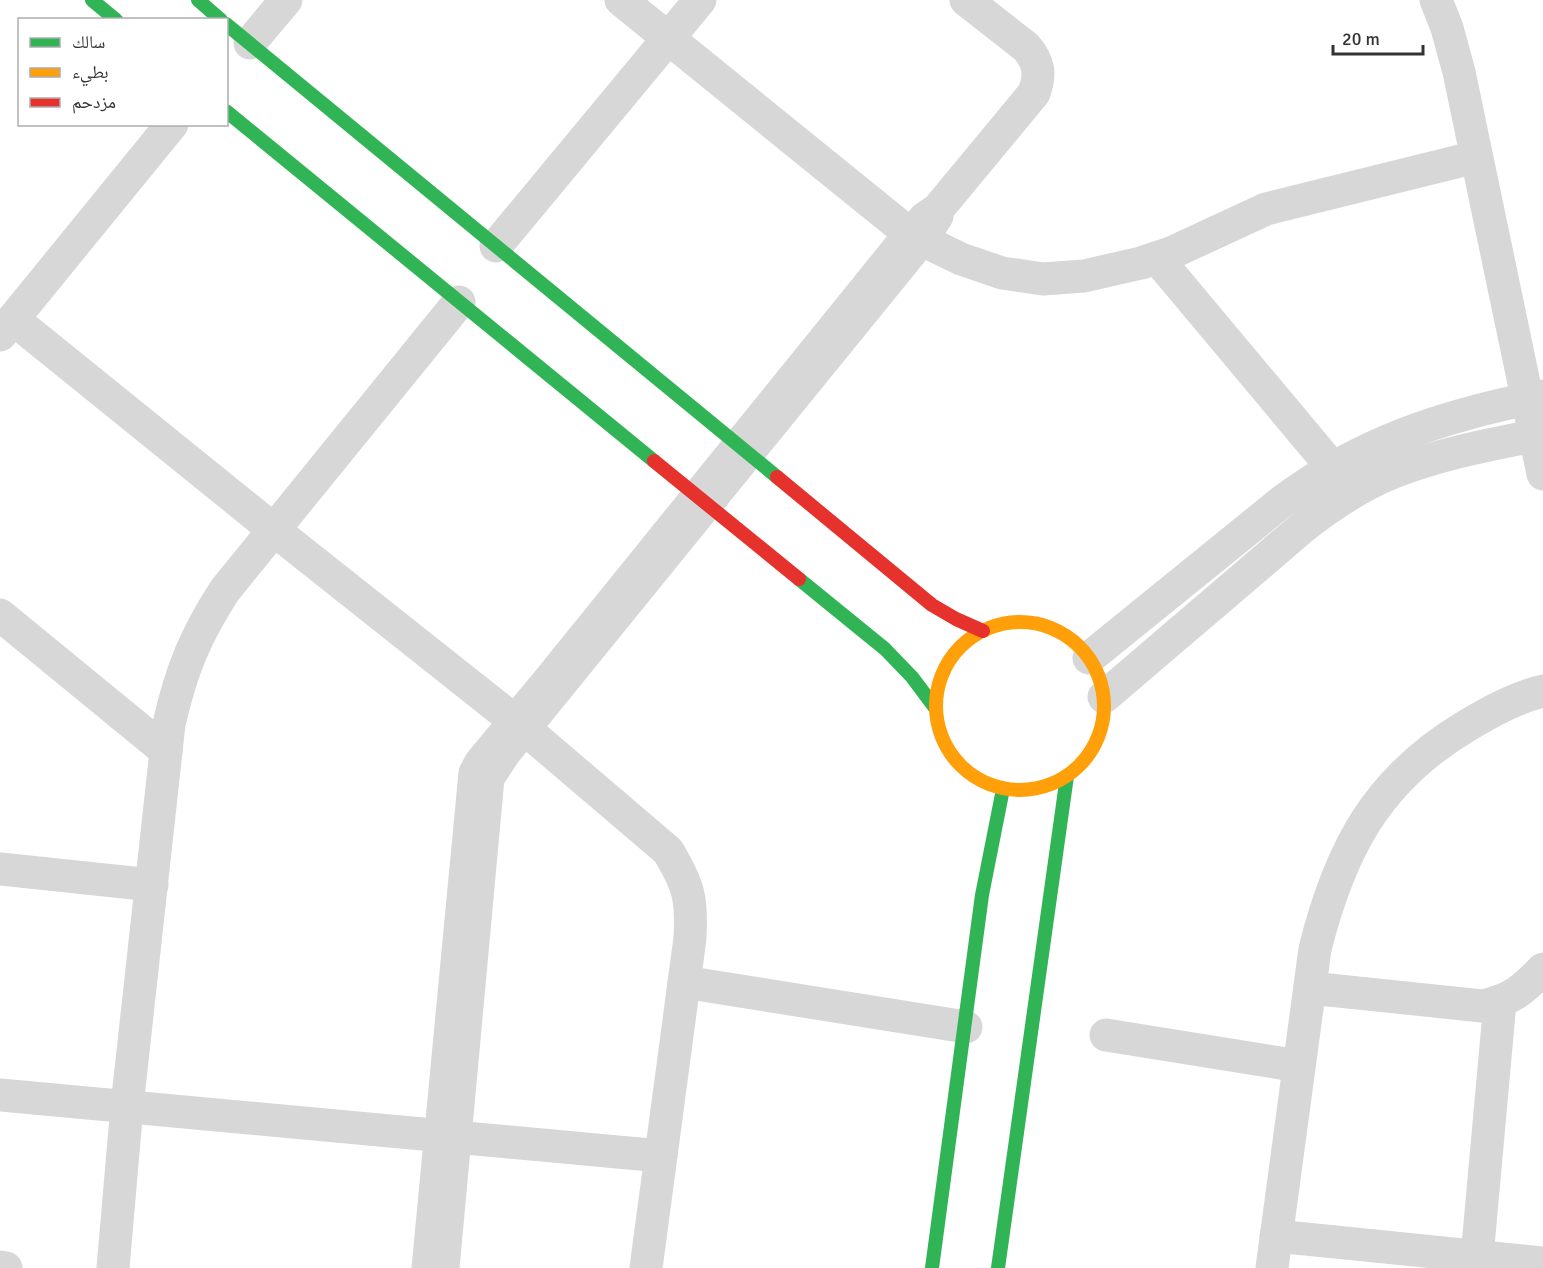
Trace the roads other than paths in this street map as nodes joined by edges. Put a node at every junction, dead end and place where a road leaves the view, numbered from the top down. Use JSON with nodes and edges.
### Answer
{"nodes":[{"id":1,"x":92,"y":0,"type":"edge"},
{"id":2,"x":198,"y":0,"type":"edge"},
{"id":3,"x":286,"y":0,"type":"edge"},
{"id":4,"x":621,"y":0,"type":"edge"},
{"id":5,"x":700,"y":0,"type":"edge"},
{"id":6,"x":966,"y":0,"type":"edge"},
{"id":7,"x":1436,"y":0,"type":"edge"},
{"id":8,"x":114,"y":18,"type":"edge"},
{"id":9,"x":220,"y":18,"type":"edge"},
{"id":10,"x":238,"y":33,"type":"edge"},
{"id":11,"x":668,"y":38,"type":"junction"},
{"id":12,"x":228,"y":113,"type":"edge"},
{"id":13,"x":170,"y":126,"type":"edge"},
{"id":14,"x":1476,"y":157,"type":"junction"},
{"id":15,"x":915,"y":237,"type":"junction"},
{"id":16,"x":496,"y":246,"type":"junction"},
{"id":17,"x":1164,"y":256,"type":"junction"},
{"id":18,"x":459,"y":302,"type":"junction"},
{"id":19,"x":6,"y":327,"type":"edge"},
{"id":20,"x":1535,"y":397,"type":"edge"},
{"id":21,"x":1539,"y":435,"type":"edge"},
{"id":22,"x":744,"y":450,"type":"junction"},
{"id":23,"x":1338,"y":464,"type":"junction"},
{"id":24,"x":1543,"y":474,"type":"edge"},
{"id":25,"x":702,"y":500,"type":"junction"},
{"id":26,"x":274,"y":530,"type":"junction"},
{"id":27,"x":0,"y":615,"type":"edge"},
{"id":28,"x":983,"y":631,"type":"junction"},
{"id":29,"x":0,"y":632,"type":"edge"},
{"id":30,"x":1089,"y":658,"type":"junction"},
{"id":31,"x":1543,"y":691,"type":"edge"},
{"id":32,"x":1104,"y":697,"type":"junction"},
{"id":33,"x":936,"y":709,"type":"junction"},
{"id":34,"x":520,"y":725,"type":"junction"},
{"id":35,"x":165,"y":759,"type":"junction"},
{"id":36,"x":1067,"y":776,"type":"junction"},
{"id":37,"x":1003,"y":789,"type":"junction"},
{"id":38,"x":0,"y":870,"type":"edge"},
{"id":39,"x":0,"y":883,"type":"edge"},
{"id":40,"x":151,"y":892,"type":"junction"},
{"id":41,"x":1543,"y":969,"type":"edge"},
{"id":42,"x":686,"y":974,"type":"junction"},
{"id":43,"x":1310,"y":988,"type":"junction"},
{"id":44,"x":1500,"y":1002,"type":"junction"},
{"id":45,"x":967,"y":1019,"type":"junction"},
{"id":46,"x":1106,"y":1035,"type":"dead end"},
{"id":47,"x":1299,"y":1066,"type":"junction"},
{"id":48,"x":0,"y":1095,"type":"edge"},
{"id":49,"x":127,"y":1106,"type":"junction"},
{"id":50,"x":448,"y":1136,"type":"junction"},
{"id":51,"x":661,"y":1156,"type":"junction"},
{"id":52,"x":1276,"y":1236,"type":"junction"},
{"id":53,"x":1477,"y":1262,"type":"edge"},
{"id":54,"x":1543,"y":1263,"type":"edge"},
{"id":55,"x":0,"y":1268,"type":"edge"},
{"id":56,"x":6,"y":1268,"type":"edge"},
{"id":57,"x":114,"y":1268,"type":"edge"},
{"id":58,"x":428,"y":1268,"type":"edge"},
{"id":59,"x":443,"y":1268,"type":"edge"},
{"id":60,"x":646,"y":1268,"type":"edge"},
{"id":61,"x":932,"y":1268,"type":"edge"},
{"id":62,"x":998,"y":1268,"type":"edge"},
{"id":63,"x":1272,"y":1268,"type":"edge"}],
"edges":[{"from":1,"to":8,"type":"street"},
{"from":2,"to":9,"type":"street"},
{"from":3,"to":10,"type":"street"},
{"from":4,"to":11,"type":"street"},
{"from":5,"to":11,"type":"street"},
{"from":6,"to":15,"type":"street"},
{"from":7,"to":14,"type":"street"},
{"from":10,"to":16,"type":"street"},
{"from":11,"to":15,"type":"street"},
{"from":11,"to":16,"type":"street"},
{"from":12,"to":18,"type":"street"},
{"from":13,"to":19,"type":"street"},
{"from":14,"to":17,"type":"street"},
{"from":14,"to":20,"type":"street"},
{"from":15,"to":17,"type":"street"},
{"from":15,"to":22,"type":"street"},
{"from":16,"to":22,"type":"street"},
{"from":17,"to":23,"type":"street"},
{"from":18,"to":25,"type":"street"},
{"from":18,"to":26,"type":"street"},
{"from":19,"to":26,"type":"street"},
{"from":20,"to":21,"type":"street"},
{"from":20,"to":23,"type":"street"},
{"from":21,"to":24,"type":"street"},
{"from":21,"to":32,"type":"street"},
{"from":22,"to":25,"type":"street"},
{"from":22,"to":28,"type":"street"},
{"from":23,"to":30,"type":"street"},
{"from":25,"to":33,"type":"street"},
{"from":25,"to":34,"type":"street"},
{"from":26,"to":34,"type":"street"},
{"from":26,"to":35,"type":"street"},
{"from":27,"to":35,"type":"street"},
{"from":28,"to":30,"type":"street"},
{"from":28,"to":33,"type":"street"},
{"from":29,"to":35,"type":"street"},
{"from":30,"to":32,"type":"street"},
{"from":31,"to":43,"type":"street"},
{"from":32,"to":36,"type":"street"},
{"from":33,"to":37,"type":"street"},
{"from":34,"to":42,"type":"street"},
{"from":34,"to":50,"type":"street"},
{"from":35,"to":40,"type":"street"},
{"from":36,"to":37,"type":"street"},
{"from":36,"to":62,"type":"street"},
{"from":37,"to":45,"type":"street"},
{"from":38,"to":40,"type":"street"},
{"from":39,"to":40,"type":"street"},
{"from":40,"to":49,"type":"street"},
{"from":41,"to":44,"type":"street"},
{"from":42,"to":45,"type":"street"},
{"from":42,"to":51,"type":"street"},
{"from":43,"to":44,"type":"street"},
{"from":43,"to":47,"type":"street"},
{"from":44,"to":53,"type":"street"},
{"from":45,"to":61,"type":"street"},
{"from":46,"to":47,"type":"street"},
{"from":47,"to":52,"type":"street"},
{"from":48,"to":49,"type":"street"},
{"from":49,"to":50,"type":"street"},
{"from":49,"to":57,"type":"street"},
{"from":50,"to":51,"type":"street"},
{"from":50,"to":58,"type":"street"},
{"from":50,"to":59,"type":"street"},
{"from":51,"to":60,"type":"street"},
{"from":52,"to":53,"type":"street"},
{"from":52,"to":63,"type":"street"},
{"from":53,"to":54,"type":"street"},
{"from":55,"to":56,"type":"street"}]}
